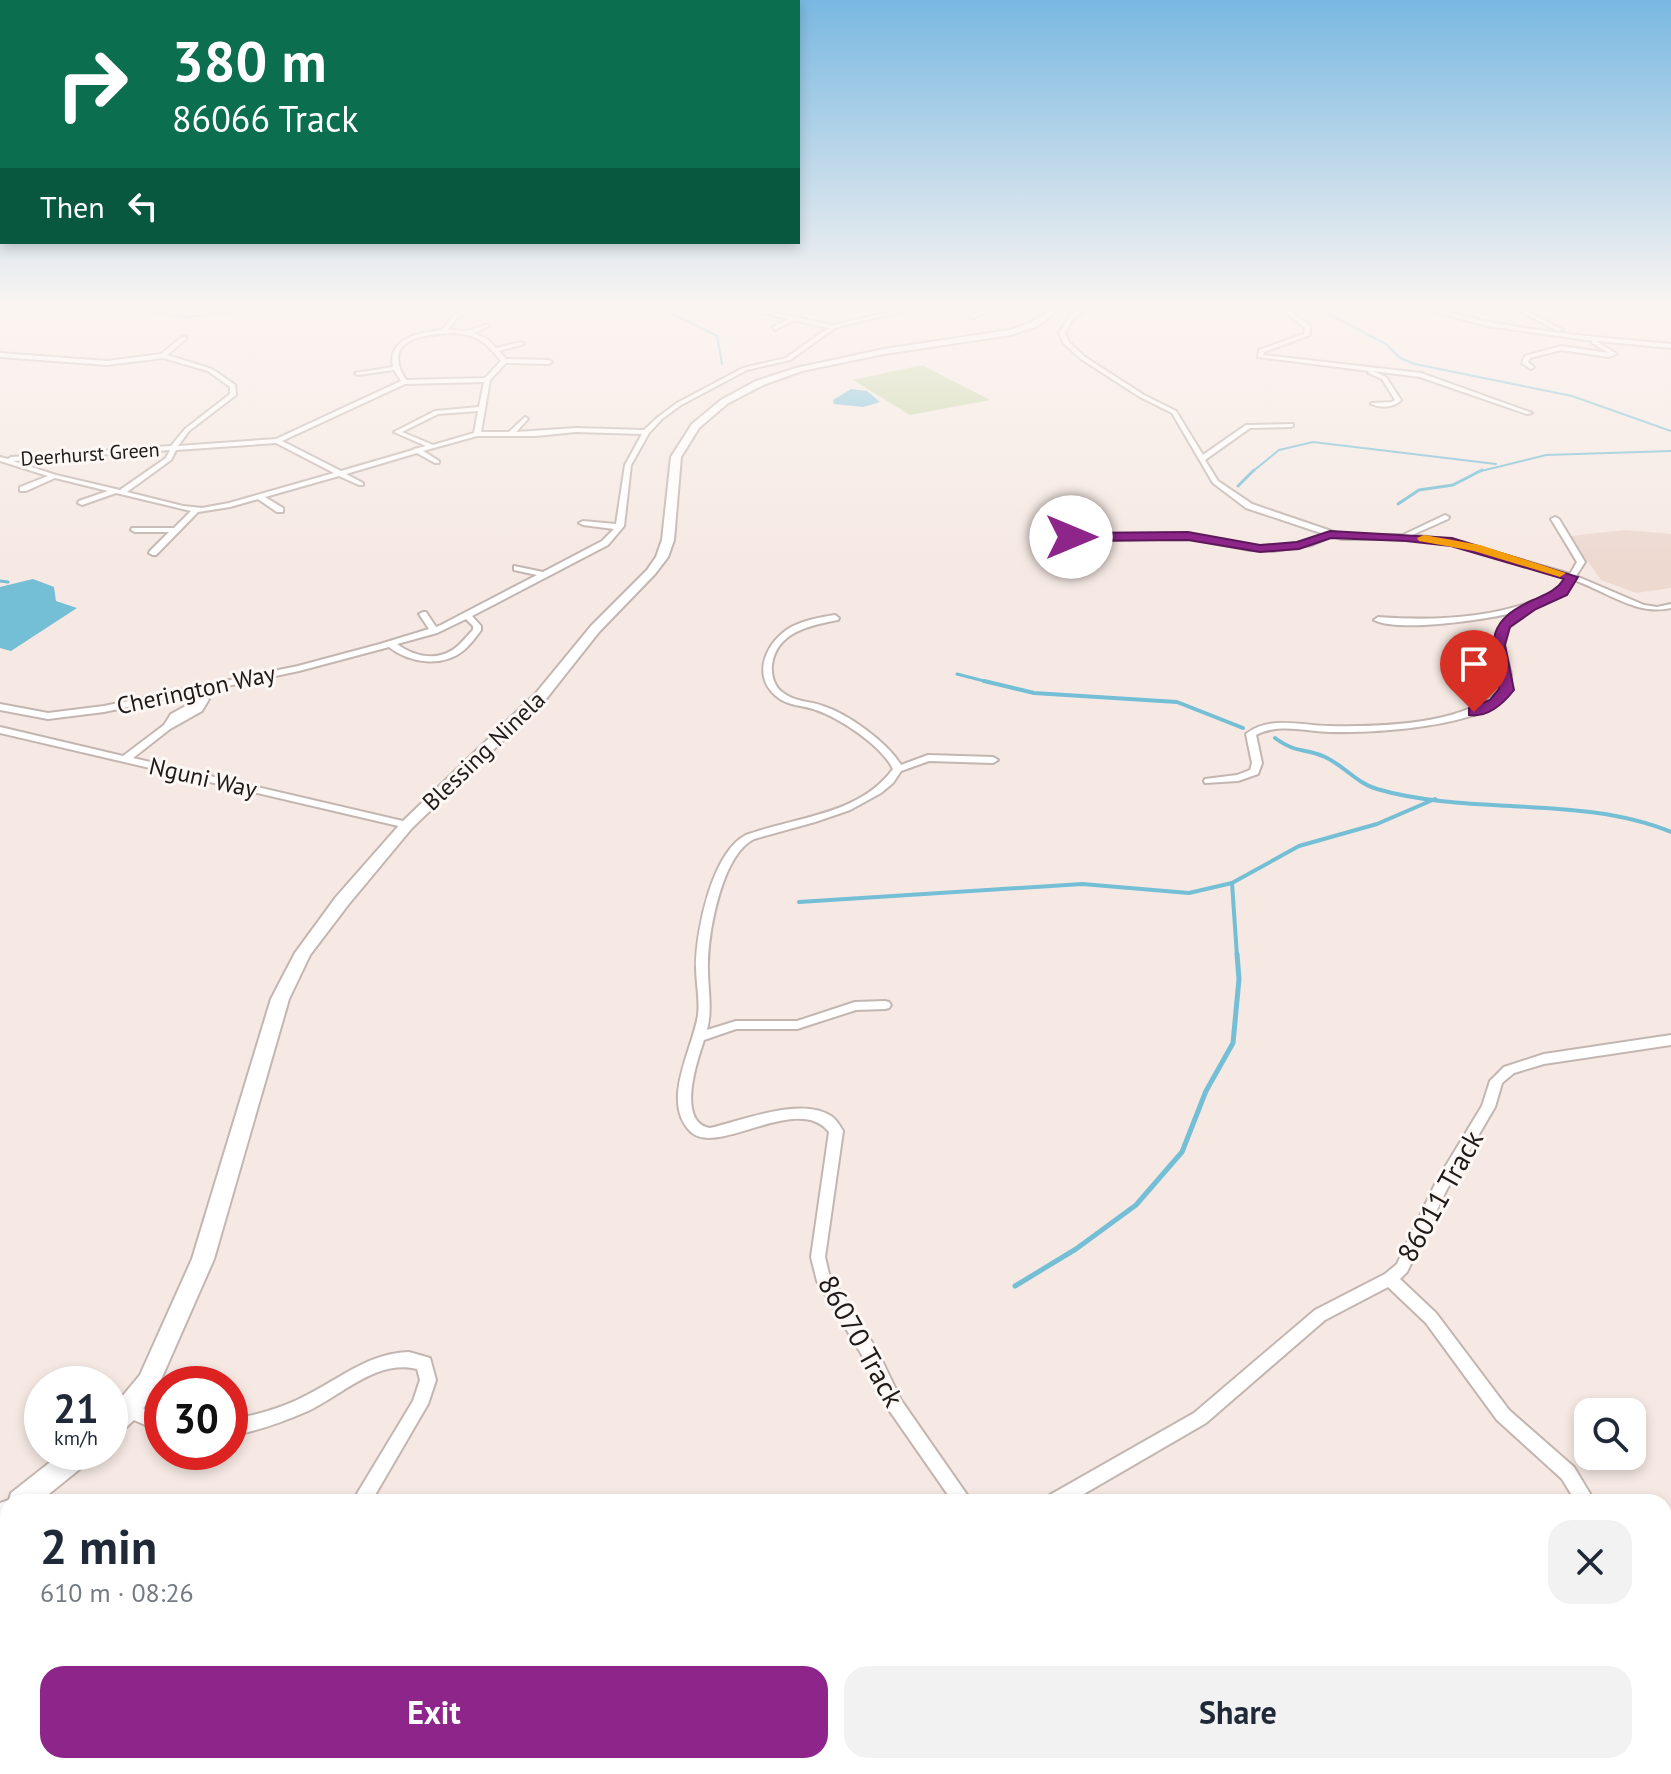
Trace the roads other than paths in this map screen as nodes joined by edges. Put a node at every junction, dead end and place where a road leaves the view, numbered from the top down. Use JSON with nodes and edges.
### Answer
{"nodes":[{"id":1,"x":234,"y":392,"type":"edge"},
{"id":2,"x":383,"y":392,"type":"edge"},
{"id":3,"x":485,"y":392,"type":"edge"},
{"id":4,"x":702,"y":392,"type":"edge"},
{"id":5,"x":745,"y":392,"type":"edge"},
{"id":6,"x":1139,"y":392,"type":"edge"},
{"id":7,"x":1392,"y":392,"type":"edge"},
{"id":8,"x":1471,"y":392,"type":"edge"},
{"id":9,"x":1374,"y":404,"type":"dead end"},
{"id":10,"x":481,"y":409,"type":"junction"},
{"id":11,"x":1529,"y":413,"type":"dead end"},
{"id":12,"x":525,"y":419,"type":"dead end"},
{"id":13,"x":1291,"y":425,"type":"dead end"},
{"id":14,"x":646,"y":432,"type":"junction"},
{"id":15,"x":477,"y":434,"type":"junction"},
{"id":16,"x":511,"y":434,"type":"junction"},
{"id":17,"x":277,"y":441,"type":"junction"},
{"id":18,"x":431,"y":446,"type":"junction"},
{"id":19,"x":176,"y":448,"type":"junction"},
{"id":20,"x":416,"y":450,"type":"junction"},
{"id":21,"x":1202,"y":459,"type":"junction"},
{"id":22,"x":1,"y":460,"type":"edge"},
{"id":23,"x":437,"y":462,"type":"dead end"},
{"id":24,"x":340,"y":472,"type":"junction"},
{"id":25,"x":54,"y":476,"type":"junction"},
{"id":26,"x":361,"y":484,"type":"dead end"},
{"id":27,"x":23,"y":489,"type":"dead end"},
{"id":28,"x":119,"y":491,"type":"junction"},
{"id":29,"x":259,"y":497,"type":"junction"},
{"id":30,"x":82,"y":503,"type":"dead end"},
{"id":31,"x":196,"y":510,"type":"junction"},
{"id":32,"x":280,"y":510,"type":"dead end"},
{"id":33,"x":1445,"y":517,"type":"dead end"},
{"id":34,"x":1555,"y":519,"type":"dead end"},
{"id":35,"x":583,"y":523,"type":"dead end"},
{"id":36,"x":619,"y":527,"type":"junction"},
{"id":37,"x":135,"y":530,"type":"dead end"},
{"id":38,"x":176,"y":530,"type":"junction"},
{"id":39,"x":1417,"y":531,"type":"junction"},
{"id":40,"x":1330,"y":534,"type":"junction"},
{"id":41,"x":1406,"y":537,"type":"junction"},
{"id":42,"x":1428,"y":539,"type":"junction"},
{"id":43,"x":1037,"y":540,"type":"dead end"},
{"id":44,"x":153,"y":553,"type":"dead end"},
{"id":45,"x":517,"y":568,"type":"dead end"},
{"id":46,"x":545,"y":575,"type":"junction"},
{"id":47,"x":1572,"y":577,"type":"junction"},
{"id":48,"x":1531,"y":606,"type":"junction"},
{"id":49,"x":1671,"y":606,"type":"edge"},
{"id":50,"x":423,"y":614,"type":"dead end"},
{"id":51,"x":467,"y":615,"type":"junction"},
{"id":52,"x":835,"y":618,"type":"dead end"},
{"id":53,"x":1378,"y":620,"type":"dead end"},
{"id":54,"x":434,"y":631,"type":"junction"},
{"id":55,"x":391,"y":644,"type":"junction"},
{"id":56,"x":224,"y":684,"type":"junction"},
{"id":57,"x":0,"y":707,"type":"edge"},
{"id":58,"x":0,"y":730,"type":"edge"},
{"id":59,"x":124,"y":760,"type":"junction"},
{"id":60,"x":993,"y":760,"type":"dead end"},
{"id":61,"x":898,"y":769,"type":"junction"},
{"id":62,"x":1209,"y":781,"type":"dead end"},
{"id":63,"x":407,"y":825,"type":"junction"},
{"id":64,"x":885,"y":1005,"type":"dead end"},
{"id":65,"x":700,"y":1037,"type":"junction"},
{"id":66,"x":1671,"y":1040,"type":"edge"},
{"id":67,"x":1390,"y":1279,"type":"junction"},
{"id":68,"x":128,"y":1410,"type":"joint"},
{"id":69,"x":144,"y":1417,"type":"edge"},
{"id":70,"x":248,"y":1425,"type":"edge"},
{"id":71,"x":60,"y":1470,"type":"edge"},
{"id":72,"x":30,"y":1494,"type":"edge"},
{"id":73,"x":366,"y":1494,"type":"edge"},
{"id":74,"x":957,"y":1494,"type":"edge"},
{"id":75,"x":1068,"y":1494,"type":"edge"},
{"id":76,"x":1581,"y":1494,"type":"edge"}],
"edges":[{"from":1,"to":19,"type":"street"},
{"from":2,"to":17,"type":"street"},
{"from":3,"to":10,"type":"street"},
{"from":4,"to":14,"type":"street"},
{"from":5,"to":63,"type":"street","name":"Blessing Ninela"},
{"from":6,"to":21,"type":"street"},
{"from":7,"to":9,"type":"street"},
{"from":8,"to":11,"type":"street"},
{"from":10,"to":15,"type":"street"},
{"from":10,"to":18,"type":"street"},
{"from":12,"to":16,"type":"street"},
{"from":13,"to":21,"type":"street"},
{"from":14,"to":16,"type":"street"},
{"from":14,"to":36,"type":"street"},
{"from":15,"to":16,"type":"street"},
{"from":15,"to":18,"type":"street"},
{"from":17,"to":19,"type":"street","name":"Deerhurst Green"},
{"from":17,"to":24,"type":"street"},
{"from":18,"to":20,"type":"street"},
{"from":19,"to":22,"type":"street","name":"Deerhurst Green"},
{"from":19,"to":28,"type":"street"},
{"from":20,"to":23,"type":"street"},
{"from":20,"to":24,"type":"street"},
{"from":21,"to":40,"type":"street"},
{"from":22,"to":25,"type":"street"},
{"from":24,"to":26,"type":"street"},
{"from":24,"to":29,"type":"street"},
{"from":25,"to":27,"type":"street"},
{"from":25,"to":28,"type":"street"},
{"from":28,"to":30,"type":"street"},
{"from":28,"to":31,"type":"street"},
{"from":29,"to":31,"type":"street"},
{"from":29,"to":32,"type":"street"},
{"from":31,"to":38,"type":"street"},
{"from":33,"to":39,"type":"street"},
{"from":34,"to":47,"type":"street"},
{"from":35,"to":36,"type":"street"},
{"from":36,"to":46,"type":"street","name":"Cherington Way"},
{"from":37,"to":38,"type":"street"},
{"from":38,"to":44,"type":"street"},
{"from":39,"to":41,"type":"street"},
{"from":39,"to":42,"type":"street"},
{"from":40,"to":41,"type":"street"},
{"from":40,"to":43,"type":"street"},
{"from":41,"to":42,"type":"street"},
{"from":42,"to":47,"type":"street"},
{"from":45,"to":46,"type":"street"},
{"from":46,"to":51,"type":"street","name":"Cherington Way"},
{"from":47,"to":48,"type":"street"},
{"from":47,"to":49,"type":"street"},
{"from":48,"to":53,"type":"street"},
{"from":48,"to":62,"type":"street"},
{"from":50,"to":54,"type":"street"},
{"from":51,"to":54,"type":"street","name":"Cherington Way"},
{"from":51,"to":55,"type":"street"},
{"from":52,"to":61,"type":"street"},
{"from":54,"to":55,"type":"street","name":"Cherington Way"},
{"from":55,"to":56,"type":"street","name":"Cherington Way"},
{"from":56,"to":57,"type":"street","name":"Cherington Way"},
{"from":56,"to":59,"type":"street"},
{"from":58,"to":59,"type":"street","name":"Nguni Way"},
{"from":59,"to":63,"type":"street","name":"Nguni Way"},
{"from":60,"to":61,"type":"street"},
{"from":61,"to":65,"type":"street"},
{"from":63,"to":68,"type":"street","name":"Blessing Ninela"},
{"from":64,"to":65,"type":"street"},
{"from":65,"to":74,"type":"street","name":"86070 Track"},
{"from":66,"to":67,"type":"street","name":"86011 Track"},
{"from":67,"to":75,"type":"street","name":"86011 Track"},
{"from":67,"to":76,"type":"street"},
{"from":68,"to":69,"type":"street"},
{"from":70,"to":73,"type":"street"},
{"from":71,"to":72,"type":"street"}]}
